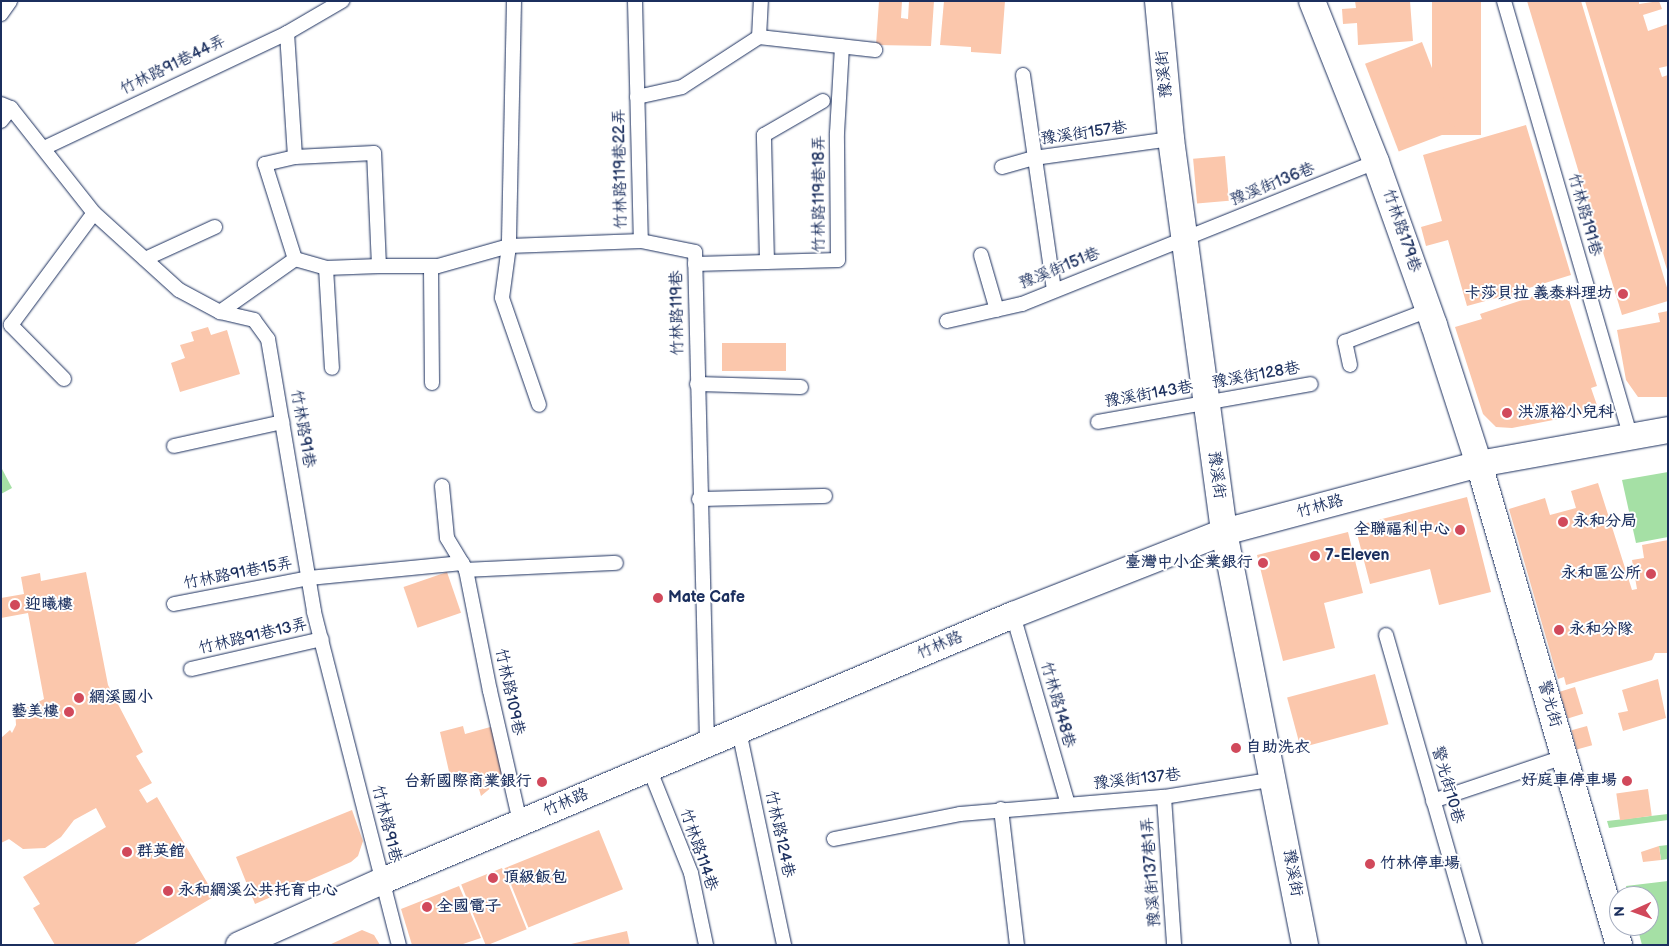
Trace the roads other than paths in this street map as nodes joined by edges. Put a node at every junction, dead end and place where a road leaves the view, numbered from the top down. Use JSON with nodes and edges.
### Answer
{"nodes":[{"id":1,"x":10,"y":1,"type":"edge"},
{"id":2,"x":342,"y":1,"type":"edge"},
{"id":3,"x":514,"y":1,"type":"edge"},
{"id":4,"x":635,"y":1,"type":"edge"},
{"id":5,"x":762,"y":1,"type":"edge"},
{"id":6,"x":1158,"y":1,"type":"edge"},
{"id":7,"x":1312,"y":1,"type":"edge"},
{"id":8,"x":1504,"y":1,"type":"edge"},
{"id":9,"x":1,"y":14,"type":"edge"},
{"id":10,"x":286,"y":33,"type":"junction"},
{"id":11,"x":759,"y":37,"type":"junction"},
{"id":12,"x":842,"y":46,"type":"junction"},
{"id":13,"x":875,"y":50,"type":"dead end"},
{"id":14,"x":1023,"y":75,"type":"dead end"},
{"id":15,"x":637,"y":97,"type":"junction"},
{"id":16,"x":823,"y":101,"type":"dead end"},
{"id":17,"x":6,"y":106,"type":"edge"},
{"id":18,"x":1,"y":121,"type":"edge"},
{"id":19,"x":1171,"y":140,"type":"junction"},
{"id":20,"x":44,"y":148,"type":"junction"},
{"id":21,"x":294,"y":157,"type":"junction"},
{"id":22,"x":1034,"y":158,"type":"junction"},
{"id":23,"x":1376,"y":162,"type":"junction"},
{"id":24,"x":1002,"y":167,"type":"dead end"},
{"id":25,"x":94,"y":213,"type":"junction"},
{"id":26,"x":215,"y":227,"type":"dead end"},
{"id":27,"x":1184,"y":240,"type":"junction"},
{"id":28,"x":640,"y":241,"type":"junction"},
{"id":29,"x":509,"y":246,"type":"junction"},
{"id":30,"x":981,"y":255,"type":"dead end"},
{"id":31,"x":145,"y":259,"type":"junction"},
{"id":32,"x":295,"y":259,"type":"junction"},
{"id":33,"x":767,"y":262,"type":"junction"},
{"id":34,"x":695,"y":264,"type":"junction"},
{"id":35,"x":379,"y":266,"type":"junction"},
{"id":36,"x":437,"y":266,"type":"junction"},
{"id":37,"x":326,"y":268,"type":"junction"},
{"id":38,"x":1054,"y":290,"type":"junction"},
{"id":39,"x":997,"y":310,"type":"junction"},
{"id":40,"x":1429,"y":310,"type":"junction"},
{"id":41,"x":220,"y":312,"type":"junction"},
{"id":42,"x":947,"y":321,"type":"dead end"},
{"id":43,"x":1350,"y":365,"type":"dead end"},
{"id":44,"x":332,"y":368,"type":"dead end"},
{"id":45,"x":64,"y":379,"type":"dead end"},
{"id":46,"x":432,"y":383,"type":"dead end"},
{"id":47,"x":697,"y":384,"type":"junction"},
{"id":48,"x":1311,"y":384,"type":"dead end"},
{"id":49,"x":801,"y":387,"type":"dead end"},
{"id":50,"x":1206,"y":403,"type":"junction"},
{"id":51,"x":539,"y":405,"type":"dead end"},
{"id":52,"x":282,"y":422,"type":"junction"},
{"id":53,"x":1098,"y":422,"type":"dead end"},
{"id":54,"x":1668,"y":430,"type":"edge"},
{"id":55,"x":1631,"y":438,"type":"junction"},
{"id":56,"x":174,"y":446,"type":"dead end"},
{"id":57,"x":1479,"y":464,"type":"junction"},
{"id":58,"x":442,"y":486,"type":"dead end"},
{"id":59,"x":825,"y":496,"type":"dead end"},
{"id":60,"x":699,"y":500,"type":"junction"},
{"id":61,"x":1224,"y":532,"type":"junction"},
{"id":62,"x":616,"y":563,"type":"dead end"},
{"id":63,"x":464,"y":566,"type":"junction"},
{"id":64,"x":309,"y":578,"type":"junction"},
{"id":65,"x":174,"y":604,"type":"dead end"},
{"id":66,"x":1013,"y":615,"type":"junction"},
{"id":67,"x":1386,"y":635,"type":"dead end"},
{"id":68,"x":322,"y":639,"type":"junction"},
{"id":69,"x":191,"y":669,"type":"dead end"},
{"id":70,"x":739,"y":731,"type":"junction"},
{"id":71,"x":707,"y":744,"type":"junction"},
{"id":72,"x":1564,"y":757,"type":"junction"},
{"id":73,"x":649,"y":768,"type":"junction"},
{"id":74,"x":1275,"y":779,"type":"junction"},
{"id":75,"x":1164,"y":797,"type":"junction"},
{"id":76,"x":1433,"y":801,"type":"junction"},
{"id":77,"x":1068,"y":804,"type":"junction"},
{"id":78,"x":1001,"y":809,"type":"junction"},
{"id":79,"x":520,"y":822,"type":"junction"},
{"id":80,"x":834,"y":839,"type":"dead end"},
{"id":81,"x":382,"y":880,"type":"junction"},
{"id":82,"x":241,"y":944,"type":"edge"},
{"id":83,"x":399,"y":945,"type":"edge"},
{"id":84,"x":706,"y":945,"type":"edge"},
{"id":85,"x":784,"y":945,"type":"edge"},
{"id":86,"x":1017,"y":945,"type":"edge"},
{"id":87,"x":1174,"y":945,"type":"edge"},
{"id":88,"x":1305,"y":945,"type":"edge"},
{"id":89,"x":1475,"y":945,"type":"edge"},
{"id":90,"x":1619,"y":945,"type":"edge"}],
"edges":[{"from":1,"to":9,"type":"lane"},
{"from":2,"to":10,"type":"lane","name":"竹林路91巷44弄"},
{"from":3,"to":29,"type":"lane"},
{"from":4,"to":15,"type":"lane","name":"竹林路119巷22弄"},
{"from":5,"to":11,"type":"lane"},
{"from":6,"to":19,"type":"street","name":"豫溪街"},
{"from":7,"to":23,"type":"street","name":"竹林路179巷"},
{"from":8,"to":55,"type":"lane","name":"竹林路191巷"},
{"from":10,"to":20,"type":"lane","name":"竹林路91巷44弄"},
{"from":10,"to":21,"type":"lane"},
{"from":11,"to":12,"type":"lane"},
{"from":11,"to":15,"type":"lane","name":"竹林路119巷22弄"},
{"from":12,"to":13,"type":"lane"},
{"from":12,"to":33,"type":"lane","name":"竹林路119巷18弄"},
{"from":14,"to":22,"type":"lane"},
{"from":15,"to":28,"type":"lane","name":"竹林路119巷22弄"},
{"from":16,"to":33,"type":"lane"},
{"from":17,"to":18,"type":"lane"},
{"from":17,"to":20,"type":"lane","name":"竹林路91巷"},
{"from":19,"to":22,"type":"lane","name":"豫溪街157巷"},
{"from":19,"to":27,"type":"street","name":"豫溪街"},
{"from":20,"to":25,"type":"lane","name":"竹林路91巷"},
{"from":21,"to":32,"type":"lane"},
{"from":21,"to":35,"type":"lane"},
{"from":22,"to":24,"type":"lane","name":"豫溪街157巷"},
{"from":22,"to":38,"type":"lane"},
{"from":23,"to":27,"type":"lane","name":"豫溪街136巷"},
{"from":23,"to":40,"type":"street","name":"竹林路179巷"},
{"from":25,"to":31,"type":"lane","name":"竹林路91巷"},
{"from":25,"to":45,"type":"lane"},
{"from":26,"to":31,"type":"lane"},
{"from":27,"to":38,"type":"lane","name":"豫溪街151巷"},
{"from":27,"to":50,"type":"street","name":"豫溪街"},
{"from":28,"to":29,"type":"lane","name":"竹林路119巷"},
{"from":28,"to":34,"type":"lane","name":"竹林路119巷"},
{"from":29,"to":36,"type":"lane","name":"竹林路119巷"},
{"from":29,"to":51,"type":"lane"},
{"from":30,"to":39,"type":"lane"},
{"from":31,"to":41,"type":"lane","name":"竹林路91巷"},
{"from":32,"to":37,"type":"lane","name":"竹林路119巷"},
{"from":32,"to":41,"type":"lane"},
{"from":33,"to":34,"type":"lane","name":"竹林路119巷18弄"},
{"from":34,"to":47,"type":"lane","name":"竹林路119巷"},
{"from":35,"to":36,"type":"lane","name":"竹林路119巷"},
{"from":35,"to":37,"type":"lane","name":"竹林路119巷"},
{"from":36,"to":46,"type":"lane"},
{"from":37,"to":44,"type":"lane"},
{"from":38,"to":39,"type":"lane","name":"豫溪街151巷"},
{"from":39,"to":42,"type":"lane","name":"豫溪街151巷"},
{"from":40,"to":43,"type":"lane"},
{"from":40,"to":57,"type":"street","name":"竹林路179巷"},
{"from":41,"to":52,"type":"lane","name":"竹林路91巷"},
{"from":47,"to":49,"type":"lane"},
{"from":47,"to":60,"type":"lane","name":"竹林路119巷"},
{"from":48,"to":50,"type":"lane","name":"豫溪街128巷"},
{"from":50,"to":53,"type":"lane","name":"豫溪街143巷"},
{"from":50,"to":61,"type":"street","name":"豫溪街"},
{"from":52,"to":56,"type":"lane"},
{"from":52,"to":64,"type":"lane","name":"竹林路91巷"},
{"from":54,"to":55,"type":"street","name":"竹林路"},
{"from":55,"to":57,"type":"street","name":"竹林路"},
{"from":57,"to":61,"type":"street","name":"竹林路"},
{"from":57,"to":72,"type":"street","name":"警光街"},
{"from":58,"to":63,"type":"lane","name":"竹林路109巷"},
{"from":59,"to":60,"type":"lane"},
{"from":60,"to":71,"type":"lane","name":"竹林路119巷"},
{"from":61,"to":66,"type":"street","name":"竹林路"},
{"from":61,"to":74,"type":"street","name":"豫溪街"},
{"from":62,"to":63,"type":"lane"},
{"from":63,"to":64,"type":"lane","name":"竹林路91巷15弄"},
{"from":63,"to":79,"type":"lane","name":"竹林路109巷"},
{"from":64,"to":65,"type":"lane","name":"竹林路91巷15弄"},
{"from":64,"to":68,"type":"lane","name":"竹林路91巷"},
{"from":66,"to":70,"type":"street","name":"竹林路"},
{"from":66,"to":77,"type":"lane","name":"竹林路148巷"},
{"from":67,"to":76,"type":"lane","name":"警光街10巷"},
{"from":68,"to":69,"type":"lane","name":"竹林路91巷13弄"},
{"from":68,"to":81,"type":"lane","name":"竹林路91巷"},
{"from":70,"to":71,"type":"street","name":"竹林路"},
{"from":70,"to":85,"type":"lane","name":"竹林路124巷"},
{"from":71,"to":73,"type":"street","name":"竹林路"},
{"from":72,"to":76,"type":"lane"},
{"from":72,"to":90,"type":"street","name":"警光街"},
{"from":73,"to":79,"type":"street","name":"竹林路"},
{"from":73,"to":84,"type":"lane","name":"竹林路114巷"},
{"from":74,"to":75,"type":"lane","name":"豫溪街137巷"},
{"from":74,"to":88,"type":"street","name":"豫溪街"},
{"from":75,"to":77,"type":"lane","name":"豫溪街137巷"},
{"from":75,"to":87,"type":"lane","name":"豫溪街137巷1弄"},
{"from":76,"to":89,"type":"lane","name":"警光街10巷"},
{"from":77,"to":78,"type":"lane","name":"豫溪街137巷"},
{"from":78,"to":80,"type":"lane","name":"豫溪街137巷"},
{"from":78,"to":86,"type":"lane"},
{"from":79,"to":81,"type":"street","name":"竹林路"},
{"from":81,"to":82,"type":"street","name":"竹林路"},
{"from":81,"to":83,"type":"lane","name":"竹林路91巷"}]}
